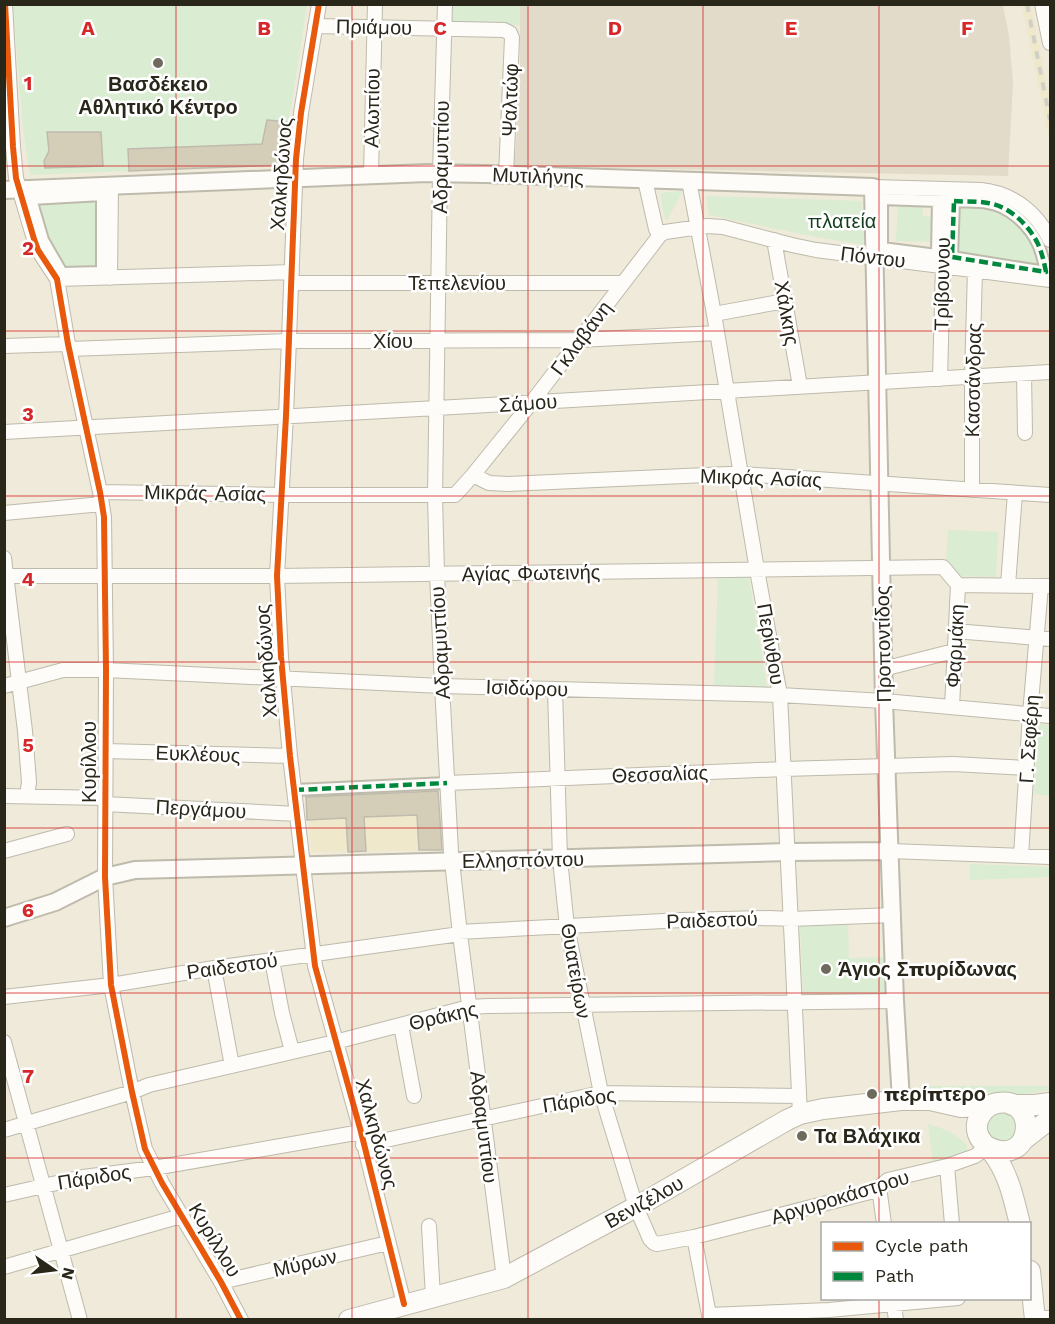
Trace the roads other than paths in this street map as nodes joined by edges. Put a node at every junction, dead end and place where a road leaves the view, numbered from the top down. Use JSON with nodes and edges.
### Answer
{"nodes":[{"id":1,"x":4,"y":4,"type":"edge"},
{"id":2,"x":318,"y":4,"type":"edge"},
{"id":3,"x":375,"y":4,"type":"edge"},
{"id":4,"x":445,"y":4,"type":"edge"},
{"id":5,"x":1042,"y":4,"type":"edge"},
{"id":6,"x":1050,"y":7,"type":"edge"},
{"id":7,"x":315,"y":26,"type":"junction"},
{"id":8,"x":374,"y":27,"type":"junction"},
{"id":9,"x":444,"y":29,"type":"junction"},
{"id":10,"x":504,"y":30,"type":"joint"},
{"id":11,"x":1050,"y":43,"type":"edge"},
{"id":12,"x":440,"y":173,"type":"junction"},
{"id":13,"x":371,"y":175,"type":"junction"},
{"id":14,"x":506,"y":175,"type":"junction"},
{"id":15,"x":295,"y":178,"type":"junction"},
{"id":16,"x":645,"y":180,"type":"junction"},
{"id":17,"x":689,"y":181,"type":"junction"},
{"id":18,"x":873,"y":187,"type":"junction"},
{"id":19,"x":945,"y":189,"type":"junction"},
{"id":20,"x":12,"y":190,"type":"edge"},
{"id":21,"x":106,"y":190,"type":"junction"},
{"id":22,"x":954,"y":201,"type":"joint"},
{"id":23,"x":698,"y":227,"type":"junction"},
{"id":24,"x":660,"y":235,"type":"junction"},
{"id":25,"x":774,"y":240,"type":"junction"},
{"id":26,"x":1050,"y":240,"type":"edge"},
{"id":27,"x":878,"y":253,"type":"junction"},
{"id":28,"x":943,"y":266,"type":"junction"},
{"id":29,"x":975,"y":270,"type":"junction"},
{"id":30,"x":292,"y":277,"type":"junction"},
{"id":31,"x":110,"y":278,"type":"junction"},
{"id":32,"x":57,"y":279,"type":"junction"},
{"id":33,"x":1050,"y":280,"type":"edge"},
{"id":34,"x":439,"y":283,"type":"junction"},
{"id":35,"x":622,"y":283,"type":"junction"},
{"id":36,"x":785,"y":301,"type":"junction"},
{"id":37,"x":714,"y":314,"type":"junction"},
{"id":38,"x":717,"y":333,"type":"junction"},
{"id":39,"x":579,"y":340,"type":"junction"},
{"id":40,"x":289,"y":341,"type":"junction"},
{"id":41,"x":438,"y":341,"type":"junction"},
{"id":42,"x":4,"y":346,"type":"edge"},
{"id":43,"x":68,"y":347,"type":"junction"},
{"id":44,"x":1050,"y":372,"type":"edge"},
{"id":45,"x":1024,"y":374,"type":"junction"},
{"id":46,"x":972,"y":377,"type":"junction"},
{"id":47,"x":940,"y":379,"type":"junction"},
{"id":48,"x":878,"y":381,"type":"junction"},
{"id":49,"x":800,"y":386,"type":"junction"},
{"id":50,"x":728,"y":392,"type":"junction"},
{"id":51,"x":532,"y":402,"type":"junction"},
{"id":52,"x":437,"y":408,"type":"junction"},
{"id":53,"x":286,"y":416,"type":"junction"},
{"id":54,"x":86,"y":427,"type":"junction"},
{"id":55,"x":4,"y":432,"type":"edge"},
{"id":56,"x":1025,"y":434,"type":"dead end"},
{"id":57,"x":742,"y":474,"type":"junction"},
{"id":58,"x":473,"y":475,"type":"junction"},
{"id":59,"x":880,"y":485,"type":"junction"},
{"id":60,"x":972,"y":490,"type":"junction"},
{"id":61,"x":1015,"y":493,"type":"junction"},
{"id":62,"x":282,"y":495,"type":"junction"},
{"id":63,"x":435,"y":495,"type":"junction"},
{"id":64,"x":455,"y":495,"type":"joint"},
{"id":65,"x":1050,"y":495,"type":"edge"},
{"id":66,"x":101,"y":498,"type":"junction"},
{"id":67,"x":4,"y":513,"type":"edge"},
{"id":68,"x":4,"y":558,"type":"edge"},
{"id":69,"x":881,"y":568,"type":"junction"},
{"id":70,"x":757,"y":570,"type":"junction"},
{"id":71,"x":436,"y":574,"type":"junction"},
{"id":72,"x":5,"y":576,"type":"edge"},
{"id":73,"x":278,"y":576,"type":"junction"},
{"id":74,"x":106,"y":577,"type":"junction"},
{"id":75,"x":958,"y":585,"type":"junction"},
{"id":76,"x":1008,"y":585,"type":"junction"},
{"id":77,"x":1046,"y":586,"type":"edge"},
{"id":78,"x":955,"y":631,"type":"junction"},
{"id":79,"x":1043,"y":638,"type":"edge"},
{"id":80,"x":954,"y":651,"type":"junction"},
{"id":81,"x":106,"y":669,"type":"junction"},
{"id":82,"x":883,"y":669,"type":"junction"},
{"id":83,"x":283,"y":678,"type":"junction"},
{"id":84,"x":11,"y":684,"type":"edge"},
{"id":85,"x":442,"y":686,"type":"junction"},
{"id":86,"x":555,"y":689,"type":"junction"},
{"id":87,"x":780,"y":695,"type":"junction"},
{"id":88,"x":884,"y":701,"type":"junction"},
{"id":89,"x":951,"y":707,"type":"junction"},
{"id":90,"x":1030,"y":714,"type":"junction"},
{"id":91,"x":1050,"y":716,"type":"edge"},
{"id":92,"x":105,"y":751,"type":"junction"},
{"id":93,"x":290,"y":756,"type":"junction"},
{"id":94,"x":887,"y":766,"type":"junction"},
{"id":95,"x":1026,"y":768,"type":"junction"},
{"id":96,"x":784,"y":769,"type":"junction"},
{"id":97,"x":558,"y":778,"type":"junction"},
{"id":98,"x":447,"y":783,"type":"junction"},
{"id":99,"x":295,"y":790,"type":"junction"},
{"id":100,"x":4,"y":796,"type":"edge"},
{"id":101,"x":27,"y":796,"type":"junction"},
{"id":102,"x":105,"y":801,"type":"junction"},
{"id":103,"x":297,"y":814,"type":"junction"},
{"id":104,"x":67,"y":834,"type":"dead end"},
{"id":105,"x":4,"y":851,"type":"edge"},
{"id":106,"x":890,"y":851,"type":"junction"},
{"id":107,"x":788,"y":852,"type":"junction"},
{"id":108,"x":1021,"y":856,"type":"junction"},
{"id":109,"x":1050,"y":856,"type":"edge"},
{"id":110,"x":560,"y":859,"type":"junction"},
{"id":111,"x":452,"y":861,"type":"junction"},
{"id":112,"x":303,"y":865,"type":"junction"},
{"id":113,"x":105,"y":877,"type":"junction"},
{"id":114,"x":893,"y":915,"type":"junction"},
{"id":115,"x":4,"y":918,"type":"edge"},
{"id":116,"x":791,"y":919,"type":"junction"},
{"id":117,"x":567,"y":927,"type":"junction"},
{"id":118,"x":459,"y":933,"type":"junction"},
{"id":119,"x":313,"y":954,"type":"junction"},
{"id":120,"x":272,"y":960,"type":"junction"},
{"id":121,"x":214,"y":968,"type":"junction"},
{"id":122,"x":111,"y":984,"type":"junction"},
{"id":123,"x":4,"y":997,"type":"edge"},
{"id":124,"x":896,"y":1001,"type":"junction"},
{"id":125,"x":795,"y":1003,"type":"junction"},
{"id":126,"x":582,"y":1005,"type":"junction"},
{"id":127,"x":469,"y":1007,"type":"junction"},
{"id":128,"x":401,"y":1025,"type":"junction"},
{"id":129,"x":4,"y":1042,"type":"edge"},
{"id":130,"x":335,"y":1042,"type":"junction"},
{"id":131,"x":292,"y":1051,"type":"junction"},
{"id":132,"x":232,"y":1066,"type":"junction"},
{"id":133,"x":132,"y":1092,"type":"junction"},
{"id":134,"x":601,"y":1093,"type":"junction"},
{"id":135,"x":414,"y":1096,"type":"dead end"},
{"id":136,"x":901,"y":1100,"type":"junction"},
{"id":137,"x":939,"y":1102,"type":"junction"},
{"id":138,"x":1050,"y":1103,"type":"edge"},
{"id":139,"x":800,"y":1105,"type":"junction"},
{"id":140,"x":1012,"y":1105,"type":"junction"},
{"id":141,"x":989,"y":1106,"type":"junction"},
{"id":142,"x":482,"y":1119,"type":"junction"},
{"id":143,"x":1050,"y":1119,"type":"edge"},
{"id":144,"x":27,"y":1124,"type":"junction"},
{"id":145,"x":4,"y":1130,"type":"edge"},
{"id":146,"x":362,"y":1138,"type":"junction"},
{"id":147,"x":983,"y":1141,"type":"junction"},
{"id":148,"x":1021,"y":1143,"type":"junction"},
{"id":149,"x":947,"y":1166,"type":"junction"},
{"id":150,"x":154,"y":1168,"type":"junction"},
{"id":151,"x":43,"y":1185,"type":"junction"},
{"id":152,"x":879,"y":1187,"type":"junction"},
{"id":153,"x":4,"y":1195,"type":"edge"},
{"id":154,"x":1015,"y":1199,"type":"junction"},
{"id":155,"x":636,"y":1207,"type":"junction"},
{"id":156,"x":181,"y":1216,"type":"junction"},
{"id":157,"x":884,"y":1222,"type":"edge"},
{"id":158,"x":952,"y":1222,"type":"edge"},
{"id":159,"x":1020,"y":1222,"type":"edge"},
{"id":160,"x":429,"y":1226,"type":"dead end"},
{"id":161,"x":694,"y":1237,"type":"junction"},
{"id":162,"x":388,"y":1243,"type":"junction"},
{"id":163,"x":654,"y":1243,"type":"joint"},
{"id":164,"x":61,"y":1251,"type":"junction"},
{"id":165,"x":4,"y":1267,"type":"edge"},
{"id":166,"x":504,"y":1278,"type":"junction"},
{"id":167,"x":221,"y":1282,"type":"junction"},
{"id":168,"x":1031,"y":1294,"type":"edge"},
{"id":169,"x":433,"y":1297,"type":"junction"},
{"id":170,"x":937,"y":1300,"type":"edge"},
{"id":171,"x":894,"y":1302,"type":"edge"},
{"id":172,"x":404,"y":1304,"type":"junction"},
{"id":173,"x":830,"y":1315,"type":"edge"},
{"id":174,"x":709,"y":1317,"type":"edge"},
{"id":175,"x":1040,"y":1319,"type":"edge"},
{"id":176,"x":80,"y":1320,"type":"edge"},
{"id":177,"x":241,"y":1320,"type":"edge"},
{"id":178,"x":350,"y":1320,"type":"edge"},
{"id":179,"x":896,"y":1320,"type":"edge"}],
"edges":[{"from":1,"to":20,"type":"street","name":"Κυρίλλου"},
{"from":2,"to":7,"type":"street","name":"Χαλκηδώνος"},
{"from":3,"to":8,"type":"street","name":"Αλωπίου"},
{"from":4,"to":9,"type":"street","name":"Αδραμυττίου"},
{"from":5,"to":6,"type":"street"},
{"from":5,"to":11,"type":"street"},
{"from":7,"to":8,"type":"street","name":"Πριάμου"},
{"from":7,"to":15,"type":"street","name":"Χαλκηδώνος"},
{"from":8,"to":9,"type":"street","name":"Πριάμου"},
{"from":8,"to":13,"type":"street","name":"Αλωπίου"},
{"from":9,"to":10,"type":"street","name":"Πριάμου"},
{"from":9,"to":12,"type":"street","name":"Αδραμυττίου"},
{"from":10,"to":14,"type":"street","name":"Ψαλτώφ"},
{"from":12,"to":13,"type":"street","name":"Μυτιλήνης"},
{"from":12,"to":14,"type":"street","name":"Μυτιλήνης"},
{"from":12,"to":34,"type":"street","name":"Αδραμυττίου"},
{"from":13,"to":15,"type":"street","name":"Μυτιλήνης"},
{"from":14,"to":16,"type":"street","name":"Μυτιλήνης"},
{"from":15,"to":21,"type":"street","name":"Μυτιλήνης"},
{"from":15,"to":30,"type":"street","name":"Χαλκηδώνος"},
{"from":16,"to":17,"type":"street","name":"Μυτιλήνης"},
{"from":16,"to":24,"type":"street"},
{"from":17,"to":18,"type":"street","name":"Μυτιλήνης"},
{"from":17,"to":23,"type":"street","name":"Περίνθου"},
{"from":18,"to":19,"type":"street","name":"Μυτιλήνης"},
{"from":18,"to":27,"type":"street","name":"Προποντίδος"},
{"from":19,"to":26,"type":"street","name":"Μυτιλήνης"},
{"from":19,"to":28,"type":"street","name":"Τρίβουνου"},
{"from":20,"to":21,"type":"street","name":"Μυτιλήνης"},
{"from":20,"to":32,"type":"street","name":"Κυρίλλου"},
{"from":21,"to":21,"type":"street"},
{"from":21,"to":31,"type":"street"},
{"from":22,"to":22,"type":"street"},
{"from":23,"to":24,"type":"street"},
{"from":23,"to":25,"type":"street","name":"Πόντου"},
{"from":23,"to":37,"type":"street","name":"Περίνθου"},
{"from":24,"to":35,"type":"street","name":"Γκλαβάνη"},
{"from":25,"to":27,"type":"street","name":"Πόντου"},
{"from":25,"to":36,"type":"street","name":"Χάλκης"},
{"from":27,"to":27,"type":"street"},
{"from":27,"to":28,"type":"street","name":"Πόντου"},
{"from":27,"to":48,"type":"street","name":"Προποντίδος"},
{"from":28,"to":29,"type":"street","name":"Πόντου"},
{"from":28,"to":47,"type":"street","name":"Τρίβουνου"},
{"from":29,"to":33,"type":"street","name":"Πόντου"},
{"from":29,"to":46,"type":"street","name":"Κασσάνδρας"},
{"from":30,"to":31,"type":"street","name":"Τεπελενίου"},
{"from":30,"to":34,"type":"street","name":"Τεπελενίου"},
{"from":30,"to":40,"type":"street","name":"Χαλκηδώνος"},
{"from":31,"to":32,"type":"street","name":"Τεπελενίου"},
{"from":32,"to":43,"type":"street","name":"Κυρίλλου"},
{"from":34,"to":35,"type":"street","name":"Τεπελενίου"},
{"from":34,"to":41,"type":"street","name":"Αδραμυττίου"},
{"from":35,"to":39,"type":"street","name":"Γκλαβάνη"},
{"from":36,"to":37,"type":"street"},
{"from":36,"to":49,"type":"street","name":"Χάλκης"},
{"from":37,"to":38,"type":"street","name":"Περίνθου"},
{"from":38,"to":39,"type":"street","name":"Χίου"},
{"from":38,"to":50,"type":"street","name":"Περίνθου"},
{"from":39,"to":41,"type":"street","name":"Χίου"},
{"from":39,"to":51,"type":"street","name":"Γκλαβάνη"},
{"from":40,"to":41,"type":"street","name":"Χίου"},
{"from":40,"to":43,"type":"street","name":"Χίου"},
{"from":40,"to":53,"type":"street","name":"Χαλκηδώνος"},
{"from":41,"to":52,"type":"street","name":"Αδραμυττίου"},
{"from":42,"to":43,"type":"street","name":"Χίου"},
{"from":43,"to":54,"type":"street","name":"Κυρίλλου"},
{"from":44,"to":45,"type":"street","name":"Σάμου"},
{"from":45,"to":46,"type":"street","name":"Σάμου"},
{"from":45,"to":56,"type":"street"},
{"from":46,"to":47,"type":"street","name":"Σάμου"},
{"from":46,"to":60,"type":"street","name":"Κασσάνδρας"},
{"from":47,"to":48,"type":"street","name":"Σάμου"},
{"from":48,"to":49,"type":"street","name":"Σάμου"},
{"from":48,"to":59,"type":"street","name":"Προποντίδος"},
{"from":49,"to":50,"type":"street","name":"Σάμου"},
{"from":50,"to":51,"type":"street","name":"Σάμου"},
{"from":50,"to":57,"type":"street","name":"Περίνθου"},
{"from":51,"to":52,"type":"street","name":"Σάμου"},
{"from":51,"to":58,"type":"street","name":"Γκλαβάνη"},
{"from":52,"to":53,"type":"street","name":"Σάμου"},
{"from":52,"to":63,"type":"street","name":"Αδραμυττίου"},
{"from":53,"to":54,"type":"street","name":"Σάμου"},
{"from":53,"to":62,"type":"street","name":"Χαλκηδώνος"},
{"from":54,"to":55,"type":"street","name":"Σάμου"},
{"from":54,"to":66,"type":"street","name":"Κυρίλλου"},
{"from":57,"to":58,"type":"street","name":"Μικράς Ασίας"},
{"from":57,"to":59,"type":"street","name":"Μικράς Ασίας"},
{"from":57,"to":70,"type":"street","name":"Περίνθου"},
{"from":58,"to":64,"type":"street","name":"Γκλαβάνη"},
{"from":59,"to":60,"type":"street","name":"Μικράς Ασίας"},
{"from":59,"to":69,"type":"street","name":"Προποντίδος"},
{"from":60,"to":61,"type":"street","name":"Μικράς Ασίας"},
{"from":61,"to":65,"type":"street","name":"Μικράς Ασίας"},
{"from":61,"to":76,"type":"street"},
{"from":62,"to":63,"type":"street","name":"Μικράς Ασίας"},
{"from":62,"to":66,"type":"street","name":"Μικράς Ασίας"},
{"from":62,"to":73,"type":"street","name":"Χαλκηδώνος"},
{"from":63,"to":64,"type":"street","name":"Μικράς Ασίας"},
{"from":63,"to":71,"type":"street","name":"Αδραμυττίου"},
{"from":66,"to":67,"type":"street","name":"Μικράς Ασίας"},
{"from":66,"to":74,"type":"street","name":"Κυρίλλου"},
{"from":68,"to":72,"type":"street"},
{"from":69,"to":70,"type":"street","name":"Αγίας Φωτεινής"},
{"from":69,"to":75,"type":"street","name":"Αγίας Φωτεινής"},
{"from":69,"to":82,"type":"street","name":"Προποντίδος"},
{"from":70,"to":71,"type":"street","name":"Αγίας Φωτεινής"},
{"from":70,"to":87,"type":"street","name":"Περίνθου"},
{"from":71,"to":73,"type":"street","name":"Αγίας Φωτεινής"},
{"from":71,"to":85,"type":"street","name":"Αδραμυττίου"},
{"from":72,"to":74,"type":"street","name":"Αγίας Φωτεινής"},
{"from":72,"to":84,"type":"street"},
{"from":73,"to":74,"type":"street","name":"Αγίας Φωτεινής"},
{"from":73,"to":83,"type":"street","name":"Χαλκηδώνος"},
{"from":74,"to":81,"type":"street","name":"Κυρίλλου"},
{"from":75,"to":76,"type":"street"},
{"from":75,"to":78,"type":"street","name":"Φαρμάκη"},
{"from":76,"to":77,"type":"street"},
{"from":77,"to":79,"type":"street","name":"Γ. Σεφέρη"},
{"from":78,"to":79,"type":"street"},
{"from":78,"to":80,"type":"street","name":"Φαρμάκη"},
{"from":79,"to":90,"type":"street","name":"Γ. Σεφέρη"},
{"from":80,"to":82,"type":"street"},
{"from":80,"to":89,"type":"street","name":"Φαρμάκη"},
{"from":81,"to":83,"type":"street","name":"Ισιδώρου"},
{"from":81,"to":84,"type":"street","name":"Ισιδώρου"},
{"from":81,"to":92,"type":"street","name":"Κυρίλλου"},
{"from":82,"to":88,"type":"street","name":"Προποντίδος"},
{"from":83,"to":85,"type":"street","name":"Ισιδώρου"},
{"from":83,"to":93,"type":"street","name":"Χαλκηδώνος"},
{"from":84,"to":101,"type":"street"},
{"from":85,"to":86,"type":"street","name":"Ισιδώρου"},
{"from":85,"to":98,"type":"street","name":"Αδραμυττίου"},
{"from":86,"to":87,"type":"street","name":"Ισιδώρου"},
{"from":86,"to":97,"type":"street","name":"Θυατείρων"},
{"from":87,"to":88,"type":"street","name":"Ισιδώρου"},
{"from":87,"to":96,"type":"street","name":"Περίνθου"},
{"from":88,"to":89,"type":"street","name":"Ισιδώρου"},
{"from":88,"to":94,"type":"street","name":"Προποντίδος"},
{"from":89,"to":90,"type":"street","name":"Ισιδώρου"},
{"from":90,"to":91,"type":"street","name":"Ισιδώρου"},
{"from":90,"to":95,"type":"street","name":"Γ. Σεφέρη"},
{"from":92,"to":93,"type":"street","name":"Ευκλέους"},
{"from":92,"to":102,"type":"street","name":"Κυρίλλου"},
{"from":93,"to":99,"type":"street","name":"Χαλκηδώνος"},
{"from":94,"to":95,"type":"street","name":"Θεσσαλίας"},
{"from":94,"to":96,"type":"street","name":"Θεσσαλίας"},
{"from":94,"to":106,"type":"street","name":"Προποντίδος"},
{"from":95,"to":108,"type":"street","name":"Γ. Σεφέρη"},
{"from":96,"to":97,"type":"street","name":"Θεσσαλίας"},
{"from":96,"to":107,"type":"street","name":"Περίνθου"},
{"from":97,"to":98,"type":"street","name":"Θεσσαλίας"},
{"from":97,"to":110,"type":"street","name":"Θυατείρων"},
{"from":98,"to":99,"type":"street","name":"Θεσσαλίας"},
{"from":98,"to":111,"type":"street","name":"Αδραμυττίου"},
{"from":99,"to":103,"type":"street","name":"Χαλκηδώνος"},
{"from":100,"to":101,"type":"street","name":"Περγάμου"},
{"from":101,"to":102,"type":"street","name":"Περγάμου"},
{"from":102,"to":103,"type":"street","name":"Περγάμου"},
{"from":102,"to":113,"type":"street","name":"Κυρίλλου"},
{"from":103,"to":112,"type":"street","name":"Χαλκηδώνος"},
{"from":104,"to":105,"type":"street"},
{"from":106,"to":107,"type":"street","name":"Ελλησπόντου"},
{"from":106,"to":108,"type":"street","name":"Ελλησπόντου"},
{"from":106,"to":114,"type":"street","name":"Προποντίδος"},
{"from":107,"to":110,"type":"street","name":"Ελλησπόντου"},
{"from":107,"to":116,"type":"street","name":"Περίνθου"},
{"from":108,"to":109,"type":"street","name":"Ελλησπόντου"},
{"from":110,"to":111,"type":"street","name":"Ελλησπόντου"},
{"from":110,"to":117,"type":"street","name":"Θυατείρων"},
{"from":111,"to":112,"type":"street","name":"Ελλησπόντου"},
{"from":111,"to":118,"type":"street","name":"Αδραμυττίου"},
{"from":112,"to":113,"type":"street","name":"Ελλησπόντου"},
{"from":112,"to":119,"type":"street","name":"Χαλκηδώνος"},
{"from":113,"to":115,"type":"street","name":"Ελλησπόντου"},
{"from":113,"to":122,"type":"street","name":"Κυρίλλου"},
{"from":114,"to":116,"type":"street","name":"Ραιδεστού"},
{"from":114,"to":124,"type":"street","name":"Προποντίδος"},
{"from":116,"to":117,"type":"street","name":"Ραιδεστού"},
{"from":116,"to":125,"type":"street","name":"Περίνθου"},
{"from":117,"to":118,"type":"street","name":"Ραιδεστού"},
{"from":117,"to":126,"type":"street","name":"Θυατείρων"},
{"from":118,"to":119,"type":"street","name":"Ραιδεστού"},
{"from":118,"to":127,"type":"street","name":"Αδραμυττίου"},
{"from":119,"to":120,"type":"street","name":"Ραιδεστού"},
{"from":119,"to":130,"type":"street","name":"Χαλκηδώνος"},
{"from":120,"to":121,"type":"street","name":"Ραιδεστού"},
{"from":120,"to":131,"type":"street"},
{"from":121,"to":122,"type":"street","name":"Ραιδεστού"},
{"from":121,"to":132,"type":"street"},
{"from":122,"to":123,"type":"street","name":"Ραιδεστού"},
{"from":122,"to":133,"type":"street","name":"Κυρίλλου"},
{"from":124,"to":125,"type":"street","name":"Θράκης"},
{"from":124,"to":136,"type":"street","name":"Προποντίδος"},
{"from":125,"to":126,"type":"street","name":"Θράκης"},
{"from":125,"to":139,"type":"street","name":"Περίνθου"},
{"from":126,"to":127,"type":"street","name":"Θράκης"},
{"from":126,"to":134,"type":"street","name":"Θυατείρων"},
{"from":127,"to":128,"type":"street","name":"Θράκης"},
{"from":127,"to":142,"type":"street","name":"Αδραμυττίου"},
{"from":128,"to":130,"type":"street","name":"Θράκης"},
{"from":128,"to":135,"type":"street"},
{"from":129,"to":144,"type":"street"},
{"from":130,"to":131,"type":"street","name":"Θράκης"},
{"from":130,"to":146,"type":"street","name":"Χαλκηδώνος"},
{"from":131,"to":132,"type":"street","name":"Θράκης"},
{"from":132,"to":133,"type":"street","name":"Θράκης"},
{"from":133,"to":144,"type":"street","name":"Θράκης"},
{"from":133,"to":150,"type":"street","name":"Κυρίλλου"},
{"from":134,"to":139,"type":"street","name":"Πάριδος"},
{"from":134,"to":142,"type":"street","name":"Πάριδος"},
{"from":134,"to":155,"type":"street","name":"Θυατείρων"},
{"from":136,"to":137,"type":"main road","name":"Βενιζέλου"},
{"from":136,"to":139,"type":"main road","name":"Βενιζέλου"},
{"from":137,"to":141,"type":"main road","name":"Βενιζέλου"},
{"from":137,"to":147,"type":"main road"},
{"from":138,"to":140,"type":"main road"},
{"from":139,"to":155,"type":"main road","name":"Βενιζέλου"},
{"from":140,"to":141,"type":"main road"},
{"from":140,"to":148,"type":"main road"},
{"from":141,"to":147,"type":"main road"},
{"from":142,"to":146,"type":"street","name":"Πάριδος"},
{"from":142,"to":166,"type":"street","name":"Αδραμυττίου"},
{"from":143,"to":148,"type":"main road"},
{"from":144,"to":145,"type":"street","name":"Θράκης"},
{"from":144,"to":151,"type":"street"},
{"from":146,"to":150,"type":"street","name":"Πάριδος"},
{"from":146,"to":162,"type":"street","name":"Χαλκηδώνος"},
{"from":147,"to":148,"type":"main road"},
{"from":147,"to":149,"type":"street","name":"Αργυροκάστρου"},
{"from":147,"to":154,"type":"main road"},
{"from":148,"to":154,"type":"main road"},
{"from":149,"to":152,"type":"street","name":"Αργυροκάστρου"},
{"from":149,"to":158,"type":"street"},
{"from":150,"to":151,"type":"street","name":"Πάριδος"},
{"from":150,"to":156,"type":"street","name":"Κυρίλλου"},
{"from":151,"to":153,"type":"street","name":"Πάριδος"},
{"from":151,"to":164,"type":"street"},
{"from":152,"to":157,"type":"street"},
{"from":152,"to":161,"type":"street","name":"Αργυροκάστρου"},
{"from":154,"to":159,"type":"main road"},
{"from":155,"to":163,"type":"street","name":"Θυατείρων"},
{"from":155,"to":166,"type":"main road","name":"Βενιζέλου"},
{"from":156,"to":164,"type":"street"},
{"from":156,"to":167,"type":"street","name":"Κυρίλλου"},
{"from":160,"to":169,"type":"street"},
{"from":161,"to":163,"type":"street","name":"Αργυροκάστρου"},
{"from":161,"to":174,"type":"street"},
{"from":162,"to":167,"type":"street","name":"Μύρων"},
{"from":162,"to":172,"type":"street","name":"Χαλκηδώνος"},
{"from":164,"to":165,"type":"street"},
{"from":164,"to":176,"type":"street"},
{"from":166,"to":169,"type":"main road","name":"Βενιζέλου"},
{"from":167,"to":177,"type":"street","name":"Κυρίλλου"},
{"from":168,"to":175,"type":"main road"},
{"from":169,"to":172,"type":"main road","name":"Βενιζέλου"},
{"from":170,"to":171,"type":"street"},
{"from":171,"to":173,"type":"street"},
{"from":171,"to":179,"type":"street"},
{"from":172,"to":178,"type":"main road","name":"Βενιζέλου"},
{"from":173,"to":174,"type":"street"}]}
